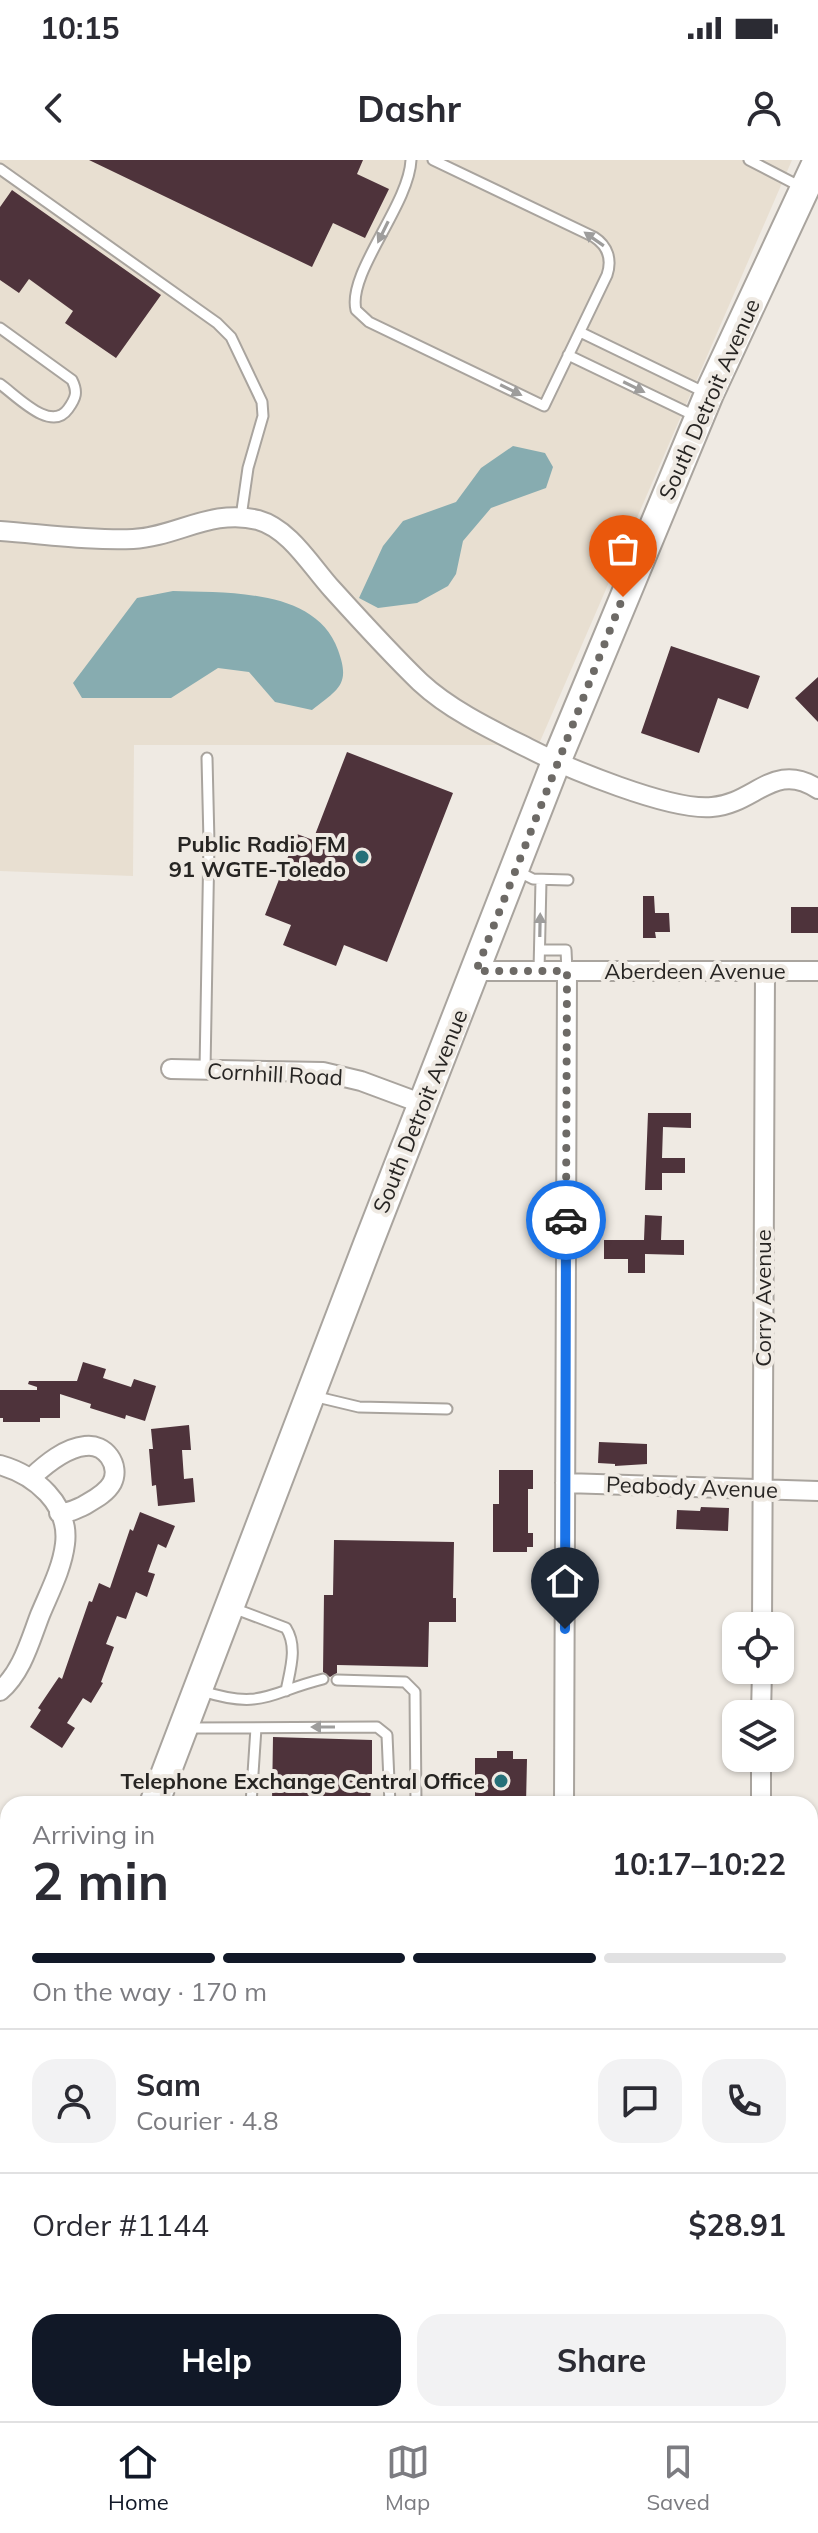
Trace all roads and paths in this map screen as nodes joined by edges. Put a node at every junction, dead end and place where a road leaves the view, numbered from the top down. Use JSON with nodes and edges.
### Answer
{"nodes":[{"id":1,"x":411,"y":160,"type":"edge"},
{"id":2,"x":433,"y":160,"type":"edge"},
{"id":3,"x":818,"y":160,"type":"edge"},
{"id":4,"x":752,"y":161,"type":"edge"},
{"id":5,"x":0,"y":169,"type":"edge"},
{"id":6,"x":804,"y":188,"type":"junction"},
{"id":7,"x":0,"y":328,"type":"edge"},
{"id":8,"x":580,"y":332,"type":"junction"},
{"id":9,"x":568,"y":355,"type":"junction"},
{"id":10,"x":0,"y":384,"type":"edge"},
{"id":11,"x":704,"y":406,"type":"junction"},
{"id":12,"x":241,"y":517,"type":"junction"},
{"id":13,"x":0,"y":531,"type":"edge"},
{"id":14,"x":207,"y":758,"type":"dead end"},
{"id":15,"x":556,"y":762,"type":"junction"},
{"id":16,"x":818,"y":789,"type":"edge"},
{"id":17,"x":528,"y":875,"type":"junction"},
{"id":18,"x":568,"y":880,"type":"dead end"},
{"id":19,"x":540,"y":950,"type":"junction"},
{"id":20,"x":476,"y":971,"type":"junction"},
{"id":21,"x":539,"y":971,"type":"junction"},
{"id":22,"x":567,"y":971,"type":"junction"},
{"id":23,"x":765,"y":971,"type":"junction"},
{"id":24,"x":818,"y":971,"type":"edge"},
{"id":25,"x":171,"y":1069,"type":"dead end"},
{"id":26,"x":205,"y":1070,"type":"junction"},
{"id":27,"x":423,"y":1104,"type":"junction"},
{"id":28,"x":309,"y":1395,"type":"junction"},
{"id":29,"x":447,"y":1409,"type":"dead end"},
{"id":30,"x":16,"y":1471,"type":"edge"},
{"id":31,"x":565,"y":1483,"type":"junction"},
{"id":32,"x":762,"y":1489,"type":"junction"},
{"id":33,"x":818,"y":1491,"type":"edge"},
{"id":34,"x":59,"y":1513,"type":"junction"},
{"id":35,"x":230,"y":1607,"type":"junction"},
{"id":36,"x":762,"y":1612,"type":"edge"},
{"id":37,"x":323,"y":1679,"type":"dead end"},
{"id":38,"x":337,"y":1680,"type":"dead end"},
{"id":39,"x":198,"y":1690,"type":"junction"},
{"id":40,"x":0,"y":1691,"type":"edge"},
{"id":41,"x":286,"y":1691,"type":"junction"},
{"id":42,"x":184,"y":1728,"type":"junction"},
{"id":43,"x":256,"y":1728,"type":"junction"},
{"id":44,"x":761,"y":1772,"type":"edge"},
{"id":45,"x":157,"y":1796,"type":"edge"},
{"id":46,"x":252,"y":1796,"type":"edge"},
{"id":47,"x":390,"y":1796,"type":"edge"},
{"id":48,"x":416,"y":1796,"type":"edge"},
{"id":49,"x":564,"y":1796,"type":"edge"},
{"id":50,"x":761,"y":1796,"type":"edge"}],
"edges":[{"from":1,"to":9,"type":"lane","one_way":true},
{"from":8,"to":2,"type":"lane","one_way":true},
{"from":3,"to":6,"type":"main road","name":"South Detroit Avenue"},
{"from":4,"to":6,"type":"lane"},
{"from":5,"to":12,"type":"lane"},
{"from":6,"to":11,"type":"main road","name":"South Detroit Avenue"},
{"from":7,"to":10,"type":"lane"},
{"from":8,"to":9,"type":"lane"},
{"from":8,"to":11,"type":"lane"},
{"from":9,"to":11,"type":"lane","one_way":true},
{"from":11,"to":15,"type":"main road","name":"South Detroit Avenue"},
{"from":12,"to":13,"type":"street"},
{"from":12,"to":15,"type":"street"},
{"from":14,"to":26,"type":"lane"},
{"from":15,"to":16,"type":"street"},
{"from":15,"to":17,"type":"main road","name":"South Detroit Avenue"},
{"from":17,"to":18,"type":"lane"},
{"from":19,"to":17,"type":"lane","one_way":true},
{"from":17,"to":20,"type":"main road","name":"South Detroit Avenue"},
{"from":19,"to":21,"type":"lane"},
{"from":19,"to":22,"type":"lane"},
{"from":20,"to":21,"type":"street","name":"Aberdeen Avenue"},
{"from":20,"to":27,"type":"main road","name":"South Detroit Avenue"},
{"from":21,"to":22,"type":"street","name":"Aberdeen Avenue"},
{"from":22,"to":23,"type":"street","name":"Aberdeen Avenue"},
{"from":22,"to":31,"type":"street"},
{"from":23,"to":24,"type":"street","name":"Aberdeen Avenue"},
{"from":23,"to":32,"type":"street","name":"Corry Avenue"},
{"from":25,"to":26,"type":"street","name":"Cornhill Road"},
{"from":26,"to":27,"type":"street","name":"Cornhill Road"},
{"from":27,"to":28,"type":"main road","name":"South Detroit Avenue"},
{"from":28,"to":29,"type":"lane"},
{"from":28,"to":35,"type":"main road","name":"South Detroit Avenue"},
{"from":30,"to":34,"type":"street"},
{"from":30,"to":34,"type":"street"},
{"from":31,"to":32,"type":"street","name":"Peabody Avenue"},
{"from":31,"to":49,"type":"street"},
{"from":32,"to":33,"type":"street","name":"Peabody Avenue"},
{"from":32,"to":36,"type":"street","name":"Corry Avenue"},
{"from":34,"to":40,"type":"street"},
{"from":35,"to":39,"type":"main road","name":"South Detroit Avenue"},
{"from":35,"to":41,"type":"lane"},
{"from":37,"to":41,"type":"lane"},
{"from":38,"to":48,"type":"lane"},
{"from":39,"to":41,"type":"lane"},
{"from":39,"to":42,"type":"main road","name":"South Detroit Avenue"},
{"from":42,"to":43,"type":"lane"},
{"from":42,"to":45,"type":"main road","name":"South Detroit Avenue"},
{"from":43,"to":46,"type":"lane"},
{"from":47,"to":43,"type":"lane","one_way":true},
{"from":44,"to":50,"type":"street"}]}
